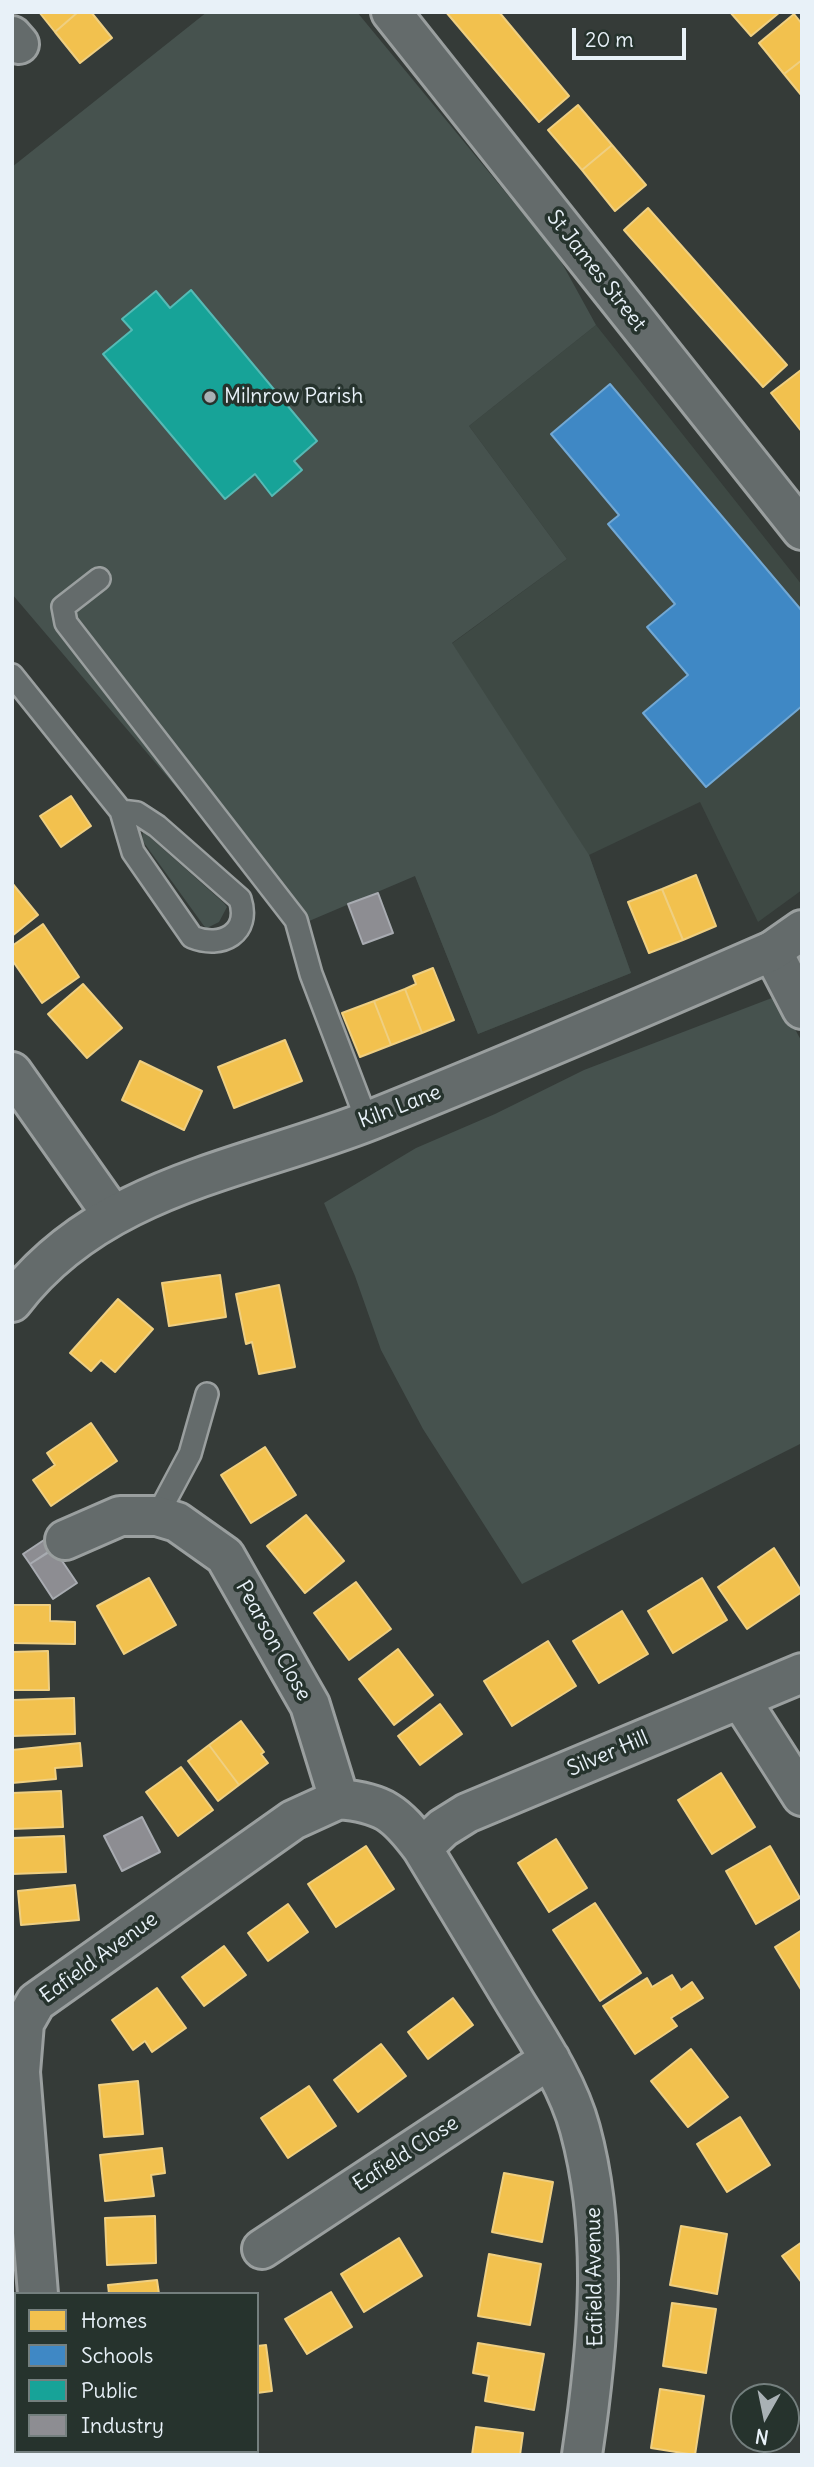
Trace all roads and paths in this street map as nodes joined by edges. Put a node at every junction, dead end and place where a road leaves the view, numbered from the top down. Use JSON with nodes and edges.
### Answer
{"nodes":[{"id":1,"x":391,"y":12,"type":"edge"},
{"id":2,"x":802,"y":530,"type":"edge"},
{"id":3,"x":99,"y":579,"type":"dead end"},
{"id":4,"x":12,"y":676,"type":"edge"},
{"id":5,"x":121,"y":811,"type":"junction"},
{"id":6,"x":787,"y":940,"type":"edge"},
{"id":7,"x":802,"y":1009,"type":"edge"},
{"id":8,"x":12,"y":1072,"type":"edge"},
{"id":9,"x":367,"y":1121,"type":"junction"},
{"id":10,"x":112,"y":1213,"type":"junction"},
{"id":11,"x":12,"y":1302,"type":"edge"},
{"id":12,"x":207,"y":1394,"type":"dead end"},
{"id":13,"x":157,"y":1516,"type":"junction"},
{"id":14,"x":65,"y":1540,"type":"dead end"},
{"id":15,"x":802,"y":1673,"type":"edge"},
{"id":16,"x":740,"y":1699,"type":"junction"},
{"id":17,"x":802,"y":1796,"type":"edge"},
{"id":18,"x":339,"y":1799,"type":"junction"},
{"id":19,"x":422,"y":1848,"type":"junction"},
{"id":20,"x":550,"y":2059,"type":"junction"},
{"id":21,"x":262,"y":2249,"type":"dead end"},
{"id":22,"x":38,"y":2292,"type":"edge"},
{"id":23,"x":582,"y":2455,"type":"edge"}],
"edges":[{"from":1,"to":2,"type":"street","name":"St James Street"},
{"from":3,"to":9,"type":"lane"},
{"from":4,"to":5,"type":"lane"},
{"from":5,"to":5,"type":"lane"},
{"from":6,"to":7,"type":"street"},
{"from":6,"to":9,"type":"street","name":"Kiln Lane"},
{"from":8,"to":10,"type":"street"},
{"from":9,"to":10,"type":"street","name":"Kiln Lane"},
{"from":10,"to":11,"type":"street","name":"Kiln Lane"},
{"from":12,"to":13,"type":"lane"},
{"from":13,"to":14,"type":"street","name":"Pearson Close"},
{"from":13,"to":18,"type":"street","name":"Pearson Close"},
{"from":15,"to":16,"type":"street","name":"Silver Hill"},
{"from":16,"to":17,"type":"street"},
{"from":16,"to":19,"type":"street","name":"Silver Hill"},
{"from":18,"to":19,"type":"street"},
{"from":18,"to":22,"type":"street","name":"Eafield Avenue"},
{"from":19,"to":20,"type":"street","name":"Eafield Avenue"},
{"from":20,"to":21,"type":"street","name":"Eafield Close"},
{"from":20,"to":23,"type":"street","name":"Eafield Avenue"}]}
